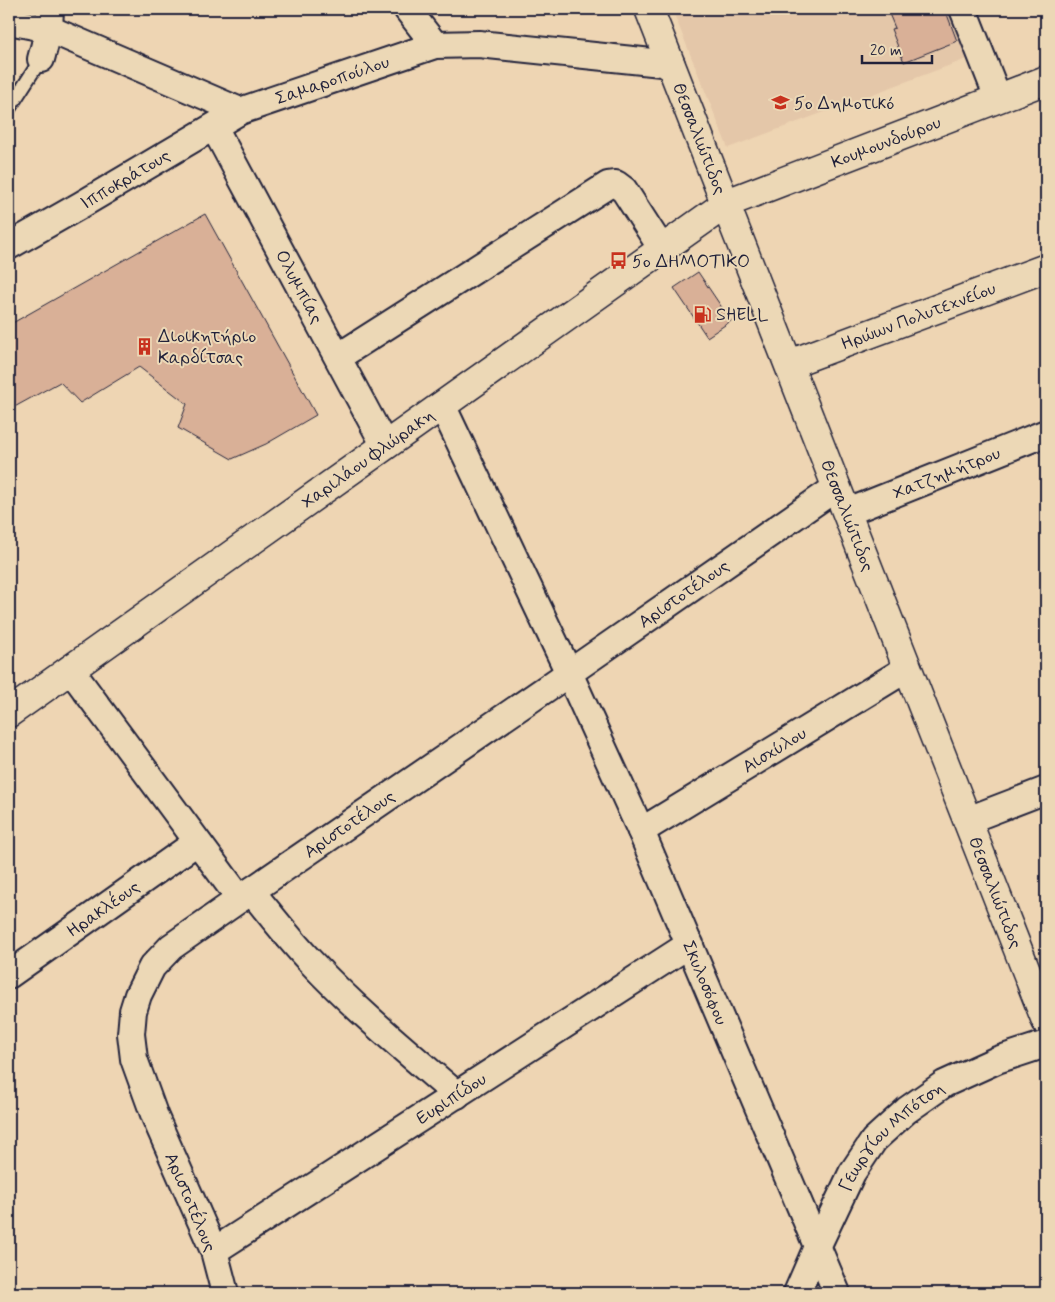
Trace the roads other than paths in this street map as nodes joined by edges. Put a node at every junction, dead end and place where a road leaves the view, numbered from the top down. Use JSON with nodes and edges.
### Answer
{"nodes":[{"id":1,"x":407,"y":9,"type":"edge"},
{"id":2,"x":649,"y":9,"type":"edge"},
{"id":3,"x":964,"y":9,"type":"edge"},
{"id":4,"x":49,"y":19,"type":"edge"},
{"id":5,"x":9,"y":20,"type":"edge"},
{"id":6,"x":435,"y":45,"type":"junction"},
{"id":7,"x":41,"y":59,"type":"joint"},
{"id":8,"x":671,"y":64,"type":"junction"},
{"id":9,"x":1046,"y":80,"type":"edge"},
{"id":10,"x":998,"y":98,"type":"junction"},
{"id":11,"x":9,"y":109,"type":"edge"},
{"id":12,"x":240,"y":111,"type":"junction"},
{"id":13,"x":214,"y":127,"type":"junction"},
{"id":14,"x":727,"y":203,"type":"junction"},
{"id":15,"x":9,"y":246,"type":"edge"},
{"id":16,"x":662,"y":249,"type":"junction"},
{"id":17,"x":1046,"y":268,"type":"edge"},
{"id":18,"x":338,"y":357,"type":"junction"},
{"id":19,"x":789,"y":364,"type":"junction"},
{"id":20,"x":442,"y":405,"type":"junction"},
{"id":21,"x":1046,"y":433,"type":"edge"},
{"id":22,"x":385,"y":446,"type":"junction"},
{"id":23,"x":837,"y":486,"type":"junction"},
{"id":24,"x":848,"y":512,"type":"junction"},
{"id":25,"x":908,"y":668,"type":"junction"},
{"id":26,"x":70,"y":669,"type":"junction"},
{"id":27,"x":569,"y":673,"type":"junction"},
{"id":28,"x":9,"y":713,"type":"edge"},
{"id":29,"x":1046,"y":790,"type":"edge"},
{"id":30,"x":968,"y":820,"type":"junction"},
{"id":31,"x":641,"y":831,"type":"junction"},
{"id":32,"x":197,"y":842,"type":"junction"},
{"id":33,"x":245,"y":895,"type":"junction"},
{"id":34,"x":690,"y":944,"type":"junction"},
{"id":35,"x":9,"y":975,"type":"edge"},
{"id":36,"x":1046,"y":1021,"type":"edge"},
{"id":37,"x":1046,"y":1044,"type":"edge"},
{"id":38,"x":456,"y":1095,"type":"junction"},
{"id":39,"x":817,"y":1247,"type":"junction"},
{"id":40,"x":214,"y":1252,"type":"junction"},
{"id":41,"x":225,"y":1293,"type":"edge"},
{"id":42,"x":797,"y":1293,"type":"edge"},
{"id":43,"x":837,"y":1293,"type":"edge"}],
"edges":[{"from":1,"to":6,"type":"street"},
{"from":2,"to":8,"type":"main road","name":"Θεσσαλιώτιδος"},
{"from":3,"to":10,"type":"street"},
{"from":4,"to":5,"type":"street"},
{"from":4,"to":7,"type":"street"},
{"from":4,"to":12,"type":"street"},
{"from":6,"to":8,"type":"street","name":"Σαμαροπούλου"},
{"from":6,"to":12,"type":"street","name":"Σαμαροπούλου"},
{"from":7,"to":11,"type":"lane"},
{"from":8,"to":14,"type":"main road","name":"Θεσσαλιώτιδος"},
{"from":9,"to":10,"type":"main road","name":"Κουμουνδούρου"},
{"from":10,"to":14,"type":"main road","name":"Κουμουνδούρου"},
{"from":12,"to":13,"type":"street","name":"Ιπποκράτους"},
{"from":13,"to":15,"type":"street","name":"Ιπποκράτους"},
{"from":13,"to":18,"type":"street","name":"Ολυμπίας"},
{"from":14,"to":16,"type":"main road","name":"Χαριλάου Φλώρακη"},
{"from":14,"to":19,"type":"main road","name":"Θεσσαλιώτιδος"},
{"from":16,"to":18,"type":"street"},
{"from":16,"to":20,"type":"main road","name":"Χαριλάου Φλώρακη"},
{"from":17,"to":19,"type":"main road","name":"Ηρώων Πολυτεχνείου"},
{"from":18,"to":22,"type":"street","name":"Ολυμπίας"},
{"from":19,"to":23,"type":"main road","name":"Θεσσαλιώτιδος"},
{"from":20,"to":22,"type":"main road","name":"Χαριλάου Φλώρακη"},
{"from":20,"to":27,"type":"street","name":"Σκυλοσόφου"},
{"from":21,"to":24,"type":"street","name":"Χατζημήτρου"},
{"from":22,"to":26,"type":"main road","name":"Χαριλάου Φλώρακη"},
{"from":23,"to":24,"type":"main road","name":"Θεσσαλιώτιδος"},
{"from":23,"to":27,"type":"street","name":"Αριστοτέλους"},
{"from":24,"to":25,"type":"main road","name":"Θεσσαλιώτιδος"},
{"from":25,"to":30,"type":"main road","name":"Θεσσαλιώτιδος"},
{"from":25,"to":31,"type":"street","name":"Αισχύλου"},
{"from":26,"to":28,"type":"main road","name":"Χαριλάου Φλώρακη"},
{"from":26,"to":32,"type":"street"},
{"from":27,"to":31,"type":"street","name":"Σκυλοσόφου"},
{"from":27,"to":33,"type":"street","name":"Αριστοτέλους"},
{"from":29,"to":30,"type":"street"},
{"from":30,"to":36,"type":"main road","name":"Θεσσαλιώτιδος"},
{"from":31,"to":34,"type":"street","name":"Σκυλοσόφου"},
{"from":32,"to":33,"type":"street"},
{"from":32,"to":35,"type":"street","name":"Ηρακλέους"},
{"from":33,"to":38,"type":"street"},
{"from":33,"to":40,"type":"street","name":"Αριστοτέλους"},
{"from":34,"to":38,"type":"street","name":"Ευριπίδου"},
{"from":34,"to":39,"type":"street","name":"Σκυλοσόφου"},
{"from":37,"to":39,"type":"street","name":"Γεωργίου Μπότση"},
{"from":38,"to":40,"type":"street","name":"Ευριπίδου"},
{"from":39,"to":42,"type":"street","name":"Γεωργίου Μπότση"},
{"from":39,"to":43,"type":"street","name":"Σκυλοσόφου"},
{"from":40,"to":41,"type":"street","name":"Αριστοτέλους"}]}
